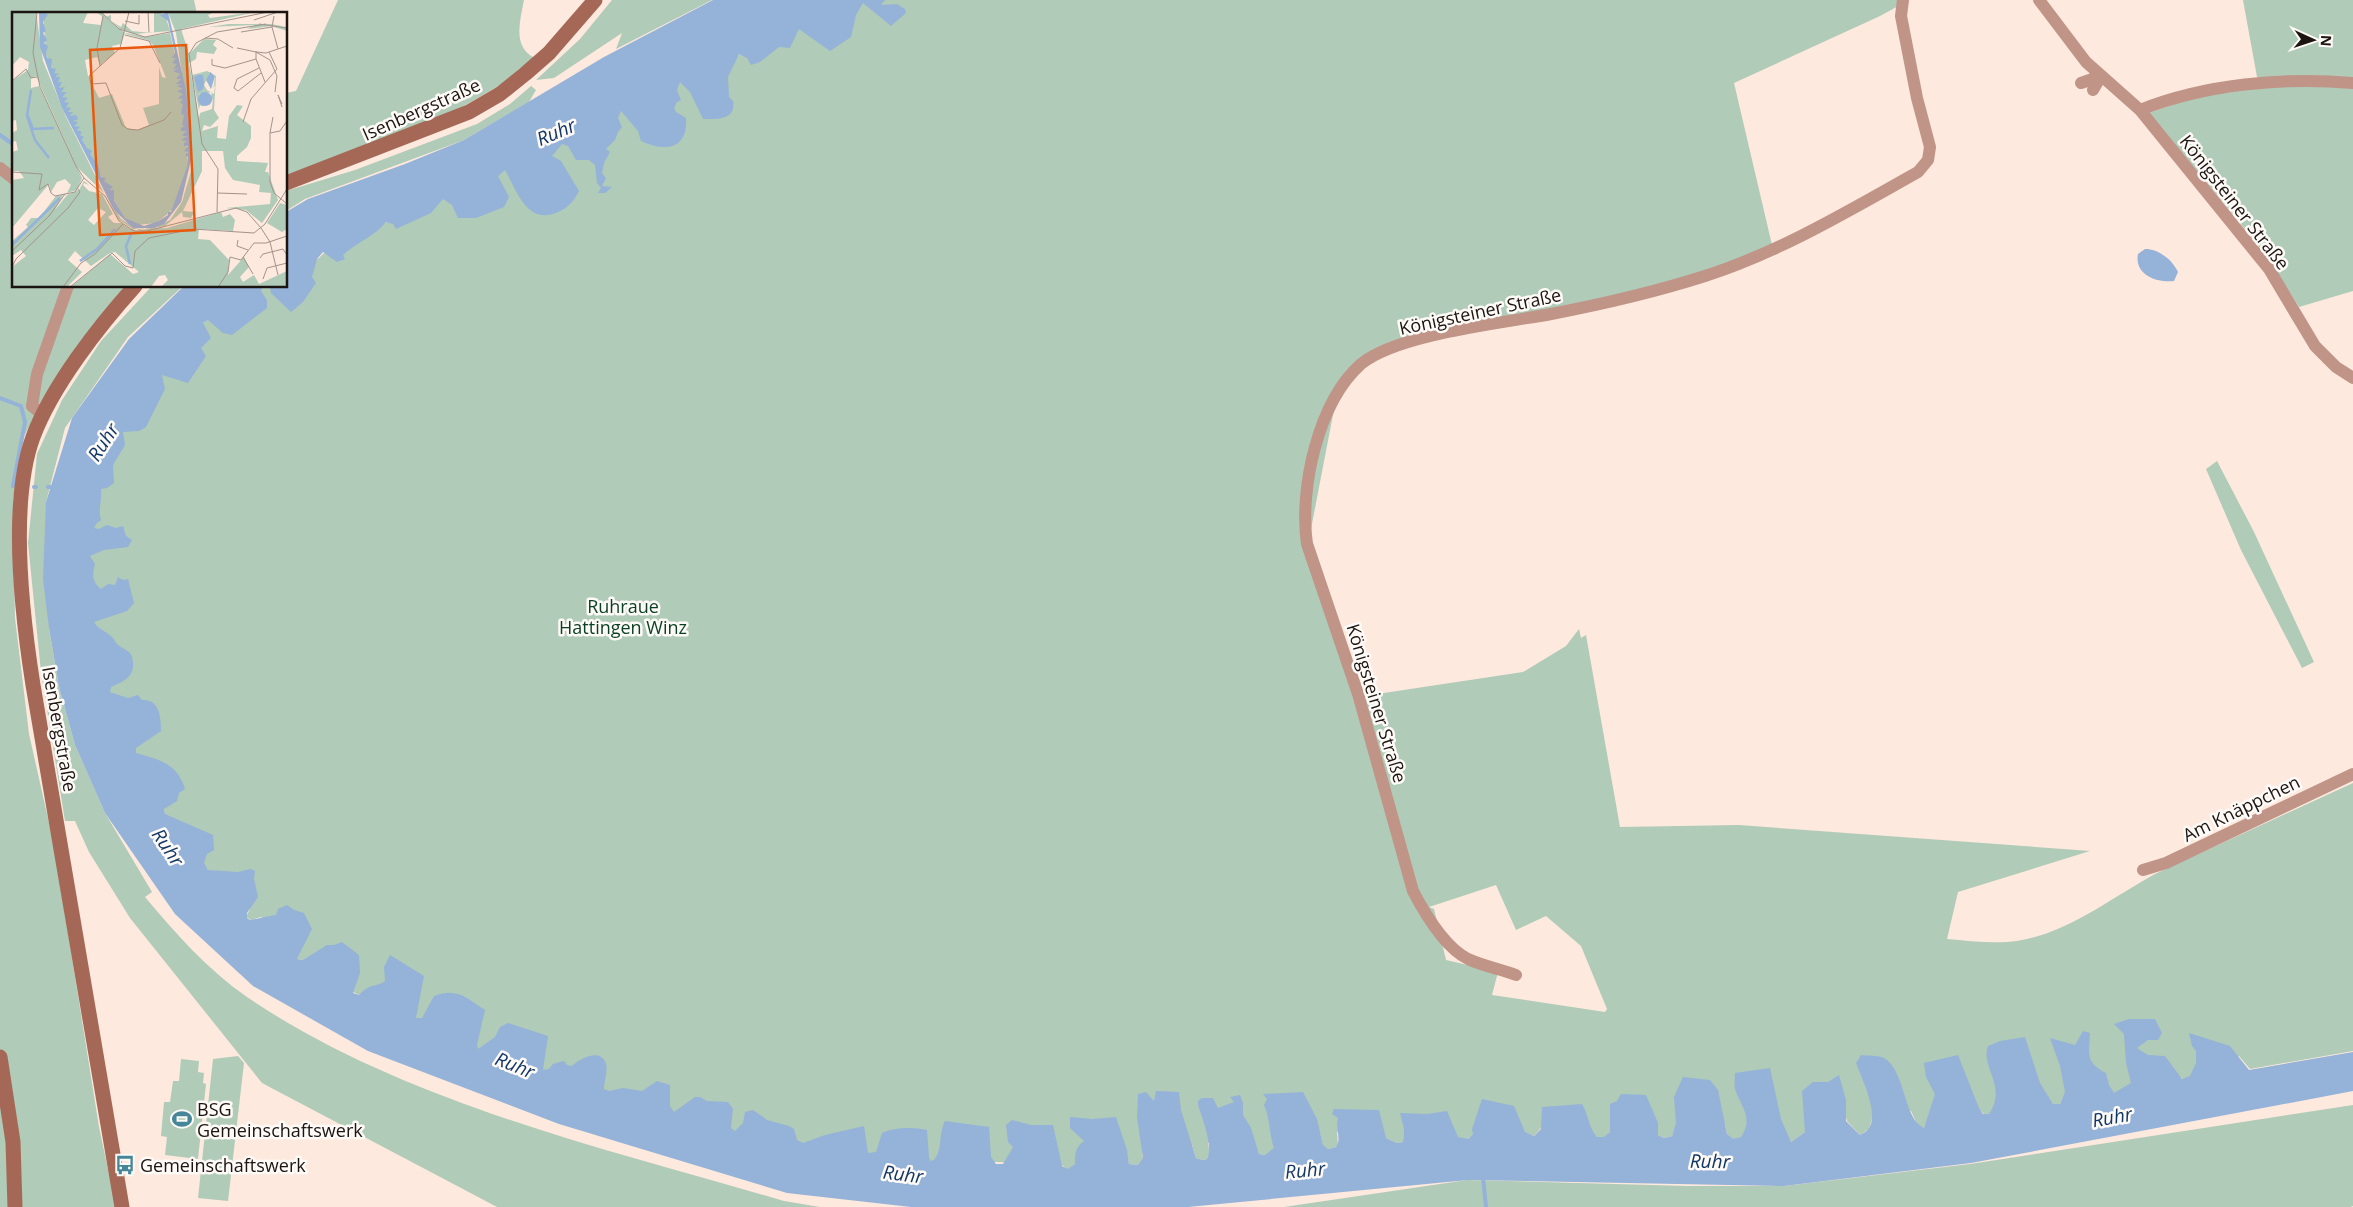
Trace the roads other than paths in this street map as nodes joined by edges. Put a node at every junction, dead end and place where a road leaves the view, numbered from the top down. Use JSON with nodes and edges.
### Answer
{"nodes":[{"id":1,"x":595,"y":0,"type":"edge"},
{"id":2,"x":1903,"y":0,"type":"edge"},
{"id":3,"x":2040,"y":0,"type":"edge"},
{"id":4,"x":2101,"y":76,"type":"junction"},
{"id":5,"x":2081,"y":83,"type":"dead end"},
{"id":6,"x":2353,"y":83,"type":"edge"},
{"id":7,"x":2093,"y":90,"type":"dead end"},
{"id":8,"x":2140,"y":110,"type":"junction"},
{"id":9,"x":0,"y":168,"type":"edge"},
{"id":10,"x":12,"y":177,"type":"edge"},
{"id":11,"x":288,"y":182,"type":"edge"},
{"id":12,"x":67,"y":288,"type":"edge"},
{"id":13,"x":129,"y":288,"type":"edge"},
{"id":14,"x":2353,"y":378,"type":"edge"},
{"id":15,"x":43,"y":415,"type":"junction"},
{"id":16,"x":2353,"y":774,"type":"edge"},
{"id":17,"x":2143,"y":870,"type":"dead end"},
{"id":18,"x":1516,"y":975,"type":"dead end"},
{"id":19,"x":0,"y":1057,"type":"edge"},
{"id":20,"x":15,"y":1207,"type":"edge"},
{"id":21,"x":122,"y":1207,"type":"edge"}],
"edges":[{"from":1,"to":11,"type":"main road","name":"Isenbergstraße"},
{"from":2,"to":18,"type":"street","name":"Königsteiner Straße"},
{"from":3,"to":4,"type":"street","name":"Königsteiner Straße"},
{"from":4,"to":5,"type":"street"},
{"from":4,"to":7,"type":"street"},
{"from":4,"to":8,"type":"street","name":"Königsteiner Straße"},
{"from":6,"to":8,"type":"street"},
{"from":8,"to":14,"type":"street","name":"Königsteiner Straße"},
{"from":9,"to":10,"type":"street"},
{"from":12,"to":15,"type":"street"},
{"from":13,"to":15,"type":"main road","name":"Isenbergstraße"},
{"from":15,"to":21,"type":"main road","name":"Isenbergstraße"},
{"from":16,"to":17,"type":"street","name":"Am Knäppchen"},
{"from":19,"to":20,"type":"main road"}]}
